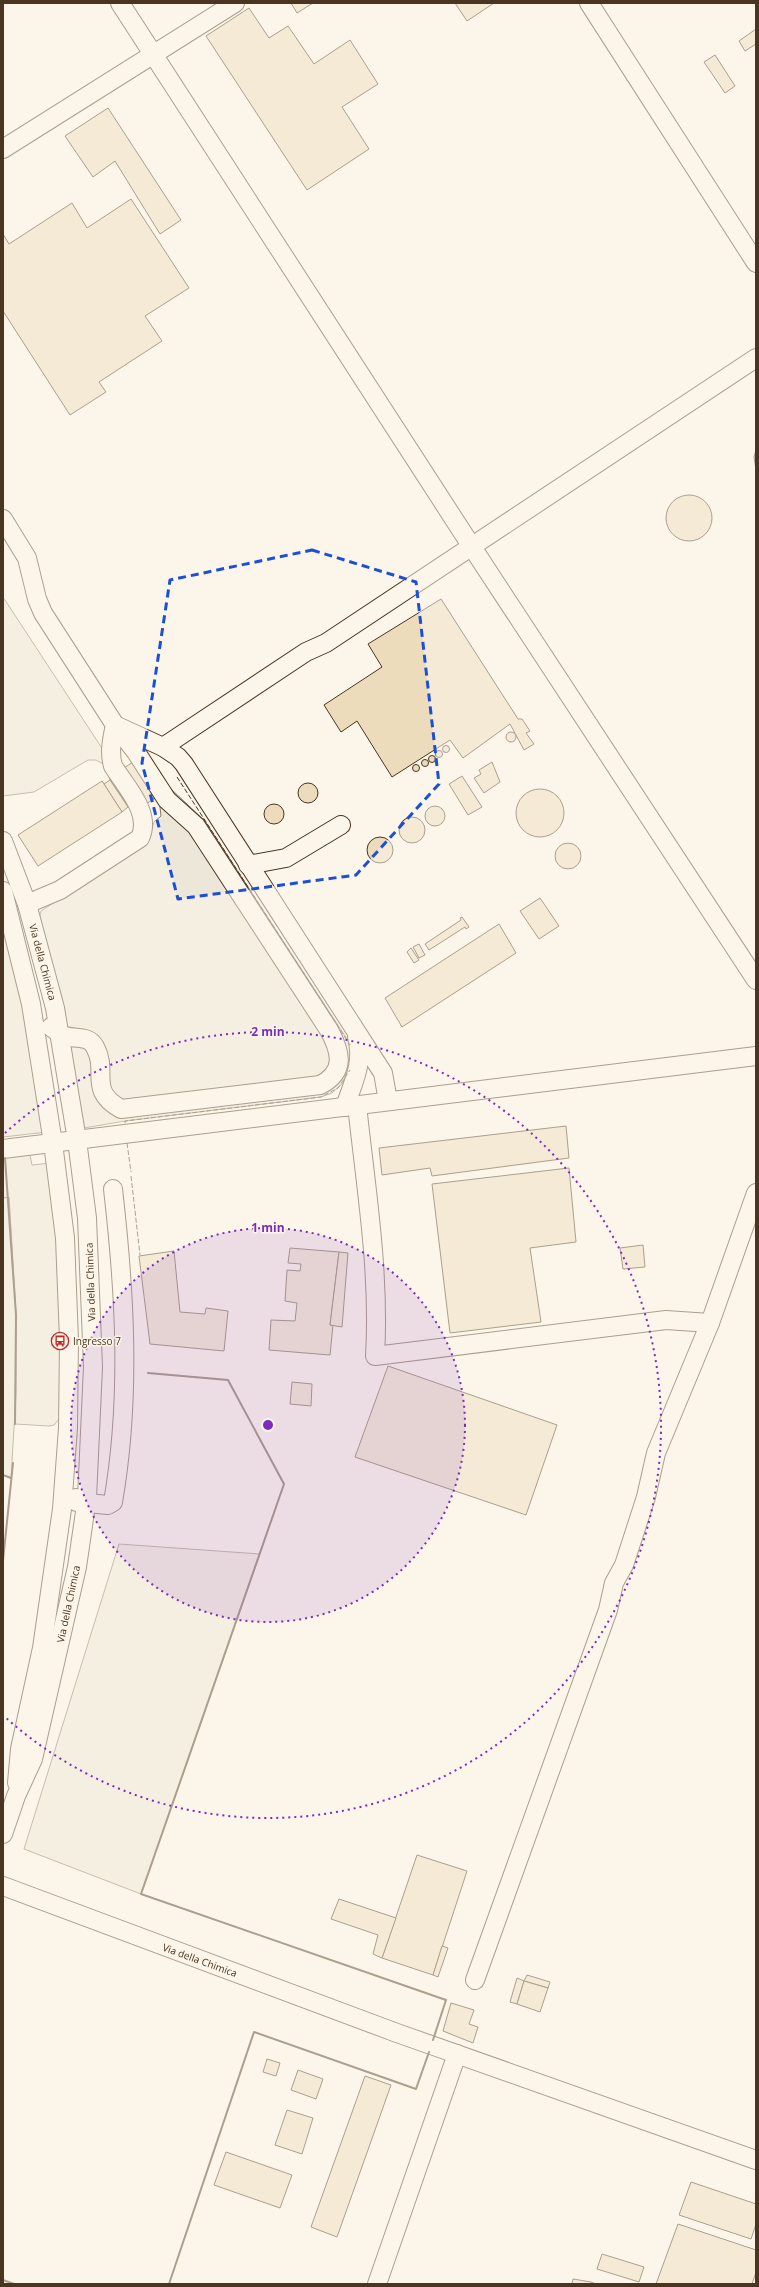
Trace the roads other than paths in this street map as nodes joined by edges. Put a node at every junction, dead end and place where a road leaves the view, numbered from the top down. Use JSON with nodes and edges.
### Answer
{"nodes":[{"id":1,"x":120,"y":3,"type":"edge"},
{"id":2,"x":235,"y":3,"type":"edge"},
{"id":3,"x":589,"y":3,"type":"edge"},
{"id":4,"x":153,"y":54,"type":"junction"},
{"id":5,"x":3,"y":149,"type":"edge"},
{"id":6,"x":756,"y":263,"type":"edge"},
{"id":7,"x":756,"y":358,"type":"edge"},
{"id":8,"x":3,"y":519,"type":"edge"},
{"id":9,"x":472,"y":547,"type":"junction"},
{"id":10,"x":115,"y":725,"type":"junction"},
{"id":11,"x":163,"y":747,"type":"junction"},
{"id":12,"x":341,"y":825,"type":"dead end"},
{"id":13,"x":3,"y":841,"type":"edge"},
{"id":14,"x":248,"y":865,"type":"junction"},
{"id":15,"x":3,"y":869,"type":"edge"},
{"id":16,"x":3,"y":891,"type":"edge"},
{"id":17,"x":27,"y":904,"type":"junction"},
{"id":18,"x":756,"y":980,"type":"edge"},
{"id":19,"x":354,"y":1029,"type":"junction"},
{"id":20,"x":59,"y":1033,"type":"junction"},
{"id":21,"x":756,"y":1056,"type":"edge"},
{"id":22,"x":388,"y":1100,"type":"junction"},
{"id":23,"x":351,"y":1106,"type":"junction"},
{"id":24,"x":77,"y":1140,"type":"junction"},
{"id":25,"x":53,"y":1143,"type":"junction"},
{"id":26,"x":3,"y":1149,"type":"edge"},
{"id":27,"x":113,"y":1189,"type":"dead end"},
{"id":28,"x":756,"y":1193,"type":"edge"},
{"id":29,"x":65,"y":1238,"type":"junction"},
{"id":30,"x":710,"y":1323,"type":"junction"},
{"id":31,"x":86,"y":1502,"type":"junction"},
{"id":32,"x":16,"y":1796,"type":"junction"},
{"id":33,"x":3,"y":1834,"type":"edge"},
{"id":34,"x":3,"y":1886,"type":"edge"},
{"id":35,"x":476,"y":1980,"type":"dead end"},
{"id":36,"x":457,"y":2054,"type":"junction"},
{"id":37,"x":756,"y":2160,"type":"edge"},
{"id":38,"x":377,"y":2284,"type":"edge"}],
"edges":[{"from":1,"to":4,"type":"lane"},
{"from":2,"to":4,"type":"lane"},
{"from":3,"to":6,"type":"lane"},
{"from":4,"to":5,"type":"lane"},
{"from":4,"to":9,"type":"lane"},
{"from":7,"to":9,"type":"lane"},
{"from":8,"to":10,"type":"lane"},
{"from":9,"to":11,"type":"lane"},
{"from":9,"to":18,"type":"lane"},
{"from":10,"to":11,"type":"lane"},
{"from":10,"to":17,"type":"lane"},
{"from":10,"to":20,"type":"lane"},
{"from":11,"to":14,"type":"lane"},
{"from":12,"to":14,"type":"lane"},
{"from":13,"to":17,"type":"lane","name":"Via della Chimica"},
{"from":14,"to":19,"type":"lane"},
{"from":15,"to":20,"type":"lane"},
{"from":16,"to":25,"type":"lane","name":"Via della Chimica"},
{"from":17,"to":20,"type":"lane","name":"Via della Chimica"},
{"from":19,"to":22,"type":"lane"},
{"from":19,"to":23,"type":"lane"},
{"from":20,"to":24,"type":"lane","name":"Via della Chimica"},
{"from":21,"to":22,"type":"lane"},
{"from":22,"to":23,"type":"lane"},
{"from":23,"to":24,"type":"lane"},
{"from":23,"to":30,"type":"lane"},
{"from":24,"to":25,"type":"lane"},
{"from":24,"to":31,"type":"lane","name":"Via della Chimica"},
{"from":25,"to":26,"type":"lane"},
{"from":25,"to":29,"type":"lane","name":"Via della Chimica"},
{"from":27,"to":31,"type":"lane"},
{"from":28,"to":30,"type":"lane"},
{"from":29,"to":31,"type":"lane"},
{"from":29,"to":32,"type":"lane","name":"Via della Chimica"},
{"from":30,"to":35,"type":"lane"},
{"from":31,"to":32,"type":"lane","name":"Via della Chimica"},
{"from":32,"to":33,"type":"lane","name":"Via della Chimica"},
{"from":34,"to":36,"type":"lane","name":"Via della Chimica"},
{"from":36,"to":37,"type":"lane","name":"Via della Chimica"},
{"from":36,"to":38,"type":"lane"}]}
